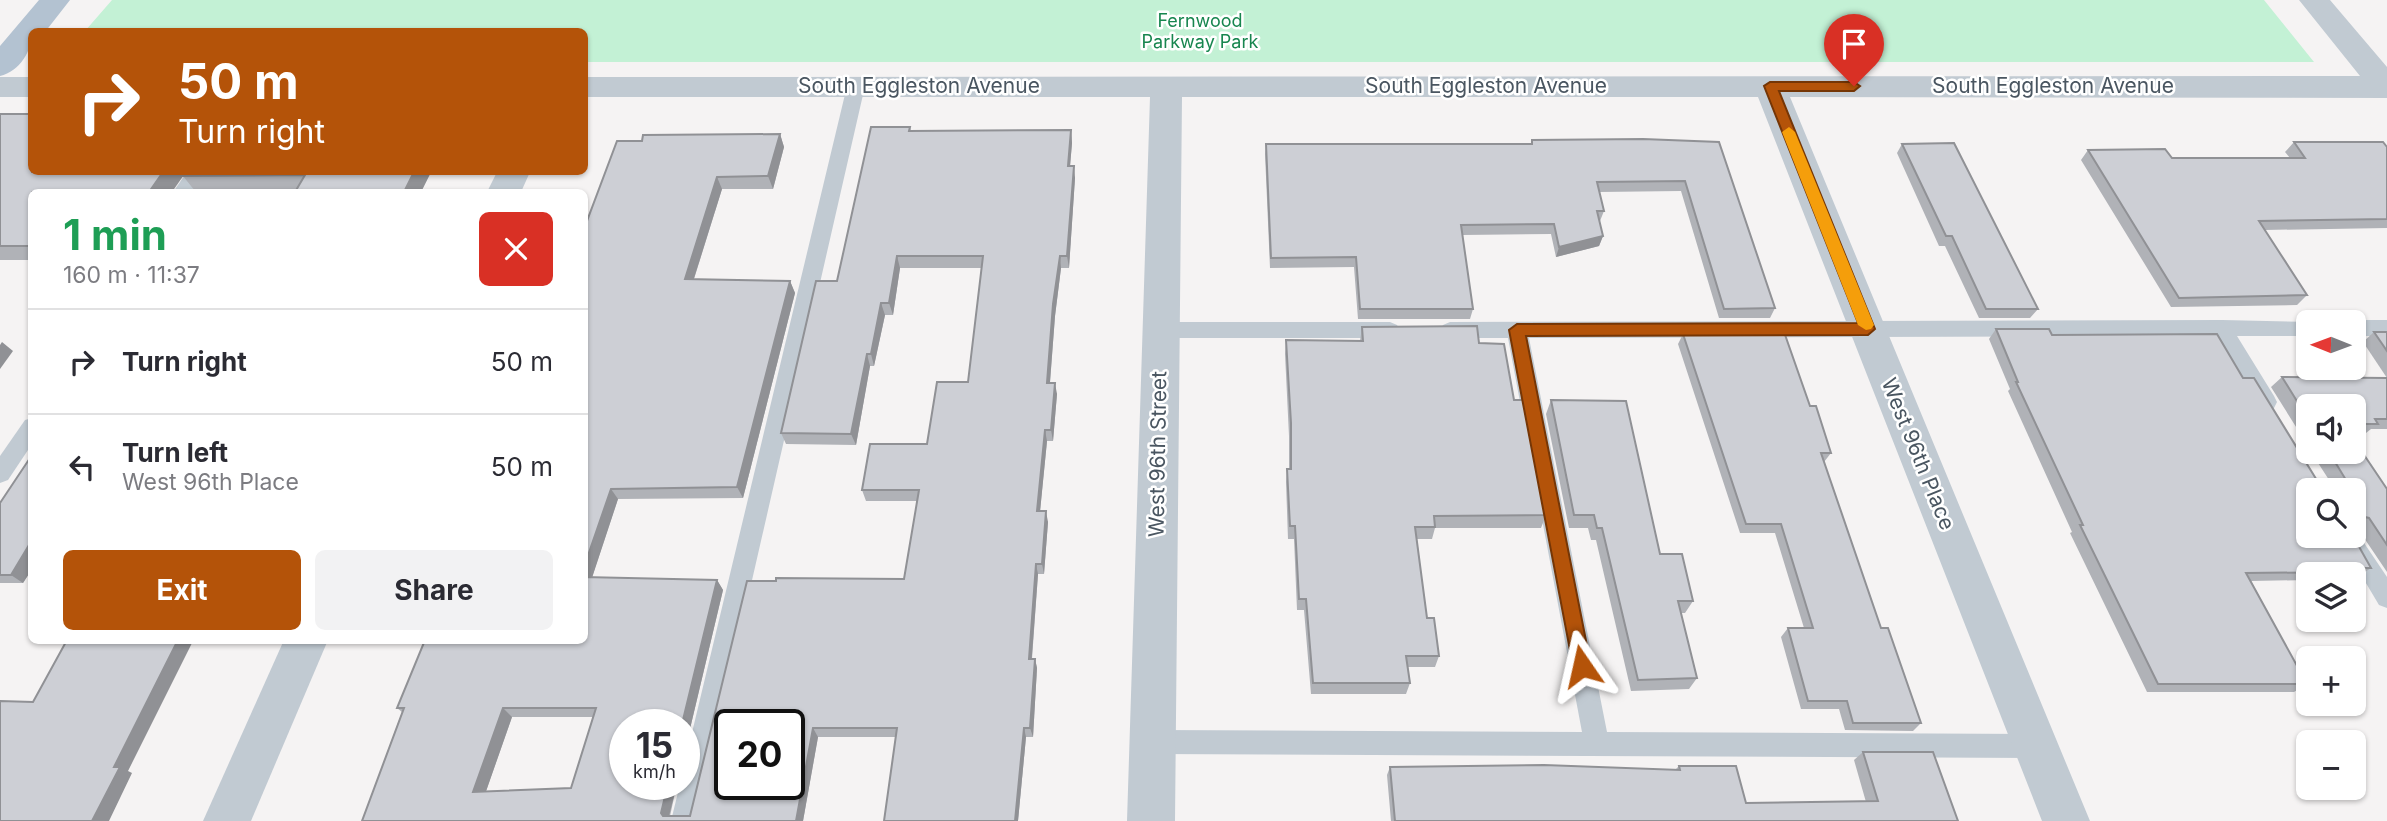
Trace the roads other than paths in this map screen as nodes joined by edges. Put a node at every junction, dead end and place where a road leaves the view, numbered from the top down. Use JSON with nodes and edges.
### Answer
{"nodes":[{"id":1,"x":55,"y":0,"type":"edge"},
{"id":2,"x":2314,"y":0,"type":"edge"},
{"id":3,"x":32,"y":28,"type":"edge"},
{"id":4,"x":28,"y":32,"type":"edge"},
{"id":5,"x":0,"y":66,"type":"edge"},
{"id":6,"x":856,"y":86,"type":"junction"},
{"id":7,"x":1166,"y":86,"type":"junction"},
{"id":8,"x":1770,"y":86,"type":"junction"},
{"id":9,"x":0,"y":87,"type":"edge"},
{"id":10,"x":28,"y":87,"type":"edge"},
{"id":11,"x":588,"y":87,"type":"edge"},
{"id":12,"x":2386,"y":87,"type":"edge"},
{"id":13,"x":2222,"y":328,"type":"junction"},
{"id":14,"x":2296,"y":328,"type":"edge"},
{"id":15,"x":2366,"y":328,"type":"edge"},
{"id":16,"x":2387,"y":328,"type":"edge"},
{"id":17,"x":1868,"y":329,"type":"junction"},
{"id":18,"x":1161,"y":330,"type":"junction"},
{"id":19,"x":1409,"y":330,"type":"edge"},
{"id":20,"x":1436,"y":330,"type":"edge"},
{"id":21,"x":1517,"y":330,"type":"junction"},
{"id":22,"x":2279,"y":421,"type":"edge"},
{"id":23,"x":28,"y":432,"type":"edge"},
{"id":24,"x":0,"y":474,"type":"edge"},
{"id":25,"x":2356,"y":548,"type":"edge"},
{"id":26,"x":2387,"y":598,"type":"edge"},
{"id":27,"x":304,"y":644,"type":"edge"},
{"id":28,"x":1153,"y":741,"type":"junction"},
{"id":29,"x":1597,"y":744,"type":"junction"},
{"id":30,"x":2036,"y":746,"type":"junction"},
{"id":31,"x":227,"y":821,"type":"edge"},
{"id":32,"x":684,"y":821,"type":"edge"},
{"id":33,"x":1151,"y":821,"type":"edge"},
{"id":34,"x":2066,"y":821,"type":"edge"}],
"edges":[{"from":1,"to":3,"type":"main road"},
{"from":2,"to":12,"type":"street"},
{"from":4,"to":5,"type":"main road"},
{"from":6,"to":7,"type":"street","name":"South Eggleston Avenue"},
{"from":6,"to":11,"type":"street","name":"South Eggleston Avenue"},
{"from":6,"to":32,"type":"lane"},
{"from":7,"to":8,"type":"street","name":"South Eggleston Avenue"},
{"from":7,"to":18,"type":"street","name":"West 96th Street"},
{"from":8,"to":12,"type":"street","name":"South Eggleston Avenue"},
{"from":8,"to":17,"type":"street","name":"West 96th Place"},
{"from":9,"to":10,"type":"street"},
{"from":13,"to":14,"type":"lane"},
{"from":13,"to":17,"type":"lane"},
{"from":13,"to":22,"type":"lane"},
{"from":15,"to":16,"type":"lane"},
{"from":17,"to":21,"type":"lane"},
{"from":17,"to":30,"type":"street","name":"West 96th Place"},
{"from":18,"to":19,"type":"lane"},
{"from":18,"to":28,"type":"street","name":"West 96th Street"},
{"from":20,"to":21,"type":"lane"},
{"from":21,"to":29,"type":"lane"},
{"from":23,"to":24,"type":"lane"},
{"from":25,"to":26,"type":"lane"},
{"from":27,"to":31,"type":"street"},
{"from":28,"to":29,"type":"lane"},
{"from":28,"to":33,"type":"street","name":"West 96th Street"},
{"from":29,"to":30,"type":"lane"},
{"from":30,"to":34,"type":"street","name":"West 96th Place"}]}
